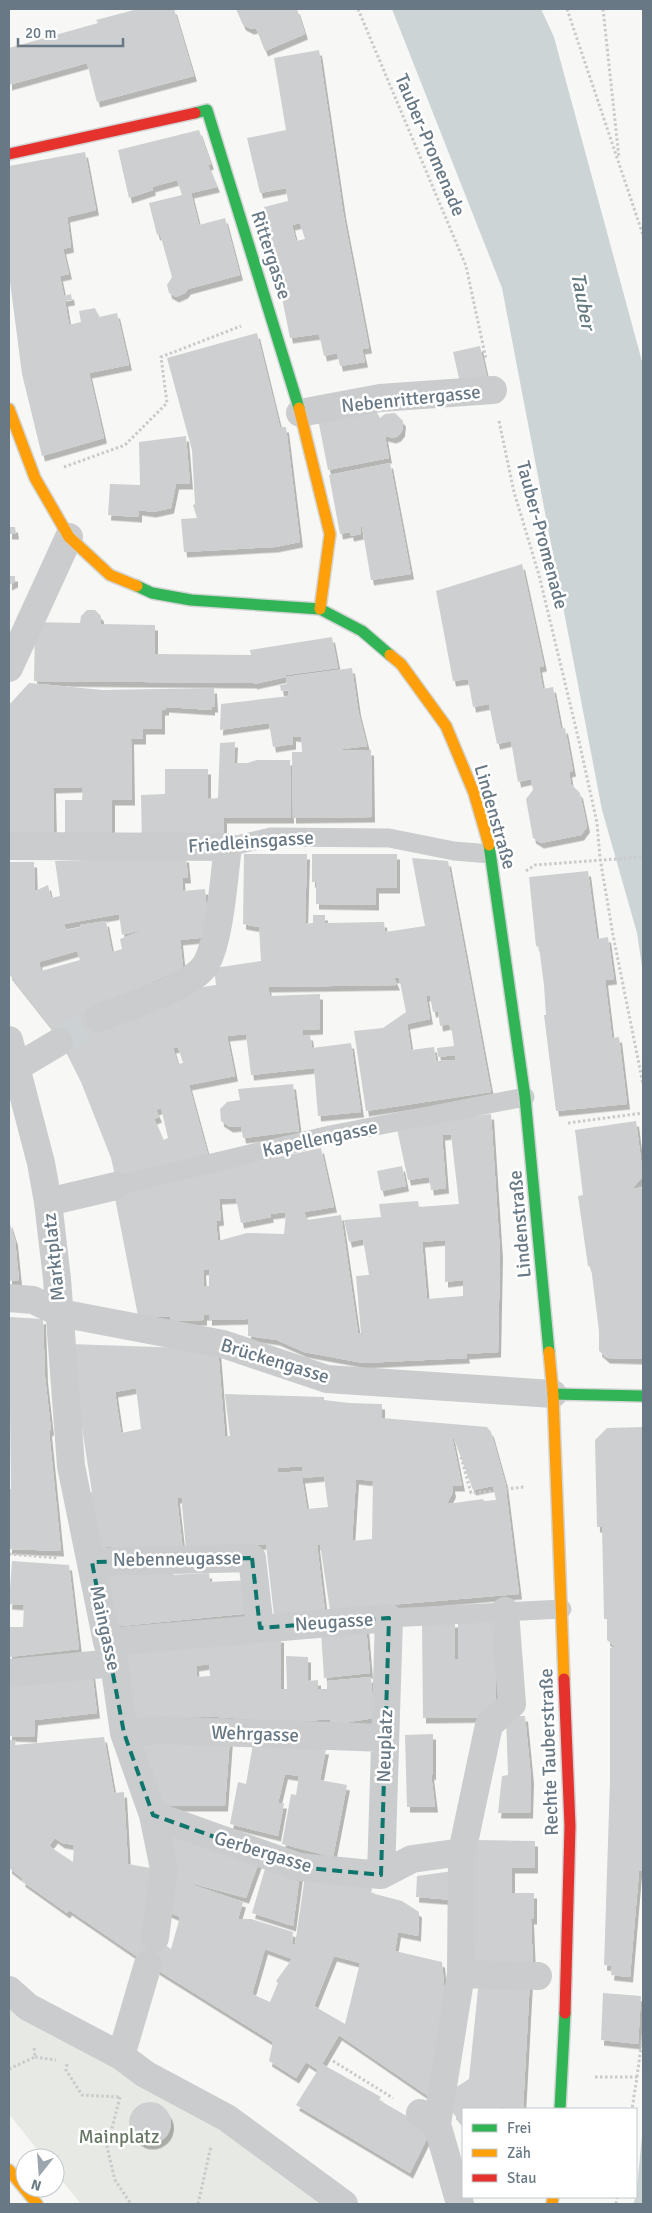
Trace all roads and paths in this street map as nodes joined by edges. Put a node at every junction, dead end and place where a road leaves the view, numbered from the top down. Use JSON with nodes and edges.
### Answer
{"nodes":[{"id":1,"x":358,"y":9,"type":"edge"},
{"id":2,"x":567,"y":9,"type":"edge"},
{"id":3,"x":603,"y":9,"type":"edge"},
{"id":4,"x":9,"y":154,"type":"edge"},
{"id":5,"x":620,"y":164,"type":"junction"},
{"id":6,"x":643,"y":234,"type":"edge"},
{"id":7,"x":272,"y":314,"type":"junction"},
{"id":8,"x":493,"y":390,"type":"junction"},
{"id":9,"x":9,"y":409,"type":"edge"},
{"id":10,"x":300,"y":414,"type":"junction"},
{"id":11,"x":35,"y":478,"type":"junction"},
{"id":12,"x":69,"y":537,"type":"junction"},
{"id":13,"x":320,"y":609,"type":"junction"},
{"id":14,"x":9,"y":668,"type":"edge"},
{"id":15,"x":9,"y":846,"type":"edge"},
{"id":16,"x":228,"y":847,"type":"junction"},
{"id":17,"x":491,"y":854,"type":"junction"},
{"id":18,"x":643,"y":857,"type":"edge"},
{"id":19,"x":600,"y":858,"type":"junction"},
{"id":20,"x":521,"y":874,"type":"dead end"},
{"id":21,"x":98,"y":1018,"type":"tunnel mouth"},
{"id":22,"x":9,"y":1040,"type":"edge"},
{"id":23,"x":59,"y":1042,"type":"tunnel mouth"},
{"id":24,"x":17,"y":1067,"type":"junction"},
{"id":25,"x":643,"y":1084,"type":"edge"},
{"id":26,"x":526,"y":1097,"type":"junction"},
{"id":27,"x":643,"y":1113,"type":"edge"},
{"id":28,"x":568,"y":1123,"type":"dead end"},
{"id":29,"x":116,"y":1186,"type":"joint"},
{"id":30,"x":48,"y":1202,"type":"junction"},
{"id":31,"x":9,"y":1298,"type":"edge"},
{"id":32,"x":60,"y":1313,"type":"junction"},
{"id":33,"x":553,"y":1394,"type":"junction"},
{"id":34,"x":643,"y":1396,"type":"edge"},
{"id":35,"x":461,"y":1457,"type":"dead end"},
{"id":36,"x":524,"y":1487,"type":"dead end"},
{"id":37,"x":506,"y":1489,"type":"dead end"},
{"id":38,"x":494,"y":1490,"type":"dead end"},
{"id":39,"x":9,"y":1554,"type":"edge"},
{"id":40,"x":92,"y":1562,"type":"junction"},
{"id":41,"x":562,"y":1609,"type":"junction"},
{"id":42,"x":505,"y":1611,"type":"junction"},
{"id":43,"x":389,"y":1618,"type":"junction"},
{"id":44,"x":260,"y":1628,"type":"junction"},
{"id":45,"x":110,"y":1653,"type":"junction"},
{"id":46,"x":9,"y":1673,"type":"edge"},
{"id":47,"x":124,"y":1733,"type":"junction"},
{"id":48,"x":385,"y":1738,"type":"junction"},
{"id":49,"x":153,"y":1816,"type":"junction"},
{"id":50,"x":462,"y":1852,"type":"junction"},
{"id":51,"x":381,"y":1875,"type":"junction"},
{"id":52,"x":155,"y":1938,"type":"dead end"},
{"id":53,"x":148,"y":1964,"type":"dead end"},
{"id":54,"x":462,"y":1974,"type":"junction"},
{"id":55,"x":538,"y":1976,"type":"dead end"},
{"id":56,"x":9,"y":1990,"type":"edge"},
{"id":57,"x":643,"y":2032,"type":"edge"},
{"id":58,"x":121,"y":2056,"type":"junction"},
{"id":59,"x":35,"y":2057,"type":"dead end"},
{"id":60,"x":333,"y":2061,"type":"dead end"},
{"id":61,"x":22,"y":2062,"type":"dead end"},
{"id":62,"x":67,"y":2062,"type":"dead end"},
{"id":63,"x":9,"y":2069,"type":"edge"},
{"id":64,"x":594,"y":2077,"type":"dead end"},
{"id":65,"x":637,"y":2077,"type":"junction"},
{"id":66,"x":120,"y":2097,"type":"dead end"},
{"id":67,"x":560,"y":2108,"type":"edge"},
{"id":68,"x":632,"y":2108,"type":"edge"},
{"id":69,"x":219,"y":2114,"type":"junction"},
{"id":70,"x":428,"y":2119,"type":"junction"},
{"id":71,"x":9,"y":2170,"type":"edge"},
{"id":72,"x":37,"y":2204,"type":"edge"},
{"id":73,"x":131,"y":2204,"type":"edge"},
{"id":74,"x":198,"y":2204,"type":"edge"},
{"id":75,"x":344,"y":2204,"type":"edge"},
{"id":76,"x":460,"y":2204,"type":"edge"}],
"edges":[{"from":1,"to":8,"type":"path","name":"Tauber-Promenade"},
{"from":2,"to":5,"type":"path"},
{"from":3,"to":5,"type":"path"},
{"from":4,"to":7,"type":"main road","name":"Rittergasse"},
{"from":5,"to":6,"type":"path"},
{"from":7,"to":10,"type":"main road","name":"Rittergasse"},
{"from":7,"to":11,"type":"path"},
{"from":8,"to":10,"type":"street","name":"Nebenrittergasse"},
{"from":8,"to":19,"type":"path","name":"Tauber-Promenade"},
{"from":9,"to":11,"type":"main road","name":"Lindenstraße"},
{"from":10,"to":13,"type":"main road","name":"Rittergasse"},
{"from":11,"to":12,"type":"main road","name":"Lindenstraße"},
{"from":12,"to":13,"type":"main road","name":"Lindenstraße"},
{"from":12,"to":14,"type":"street"},
{"from":13,"to":17,"type":"main road","name":"Lindenstraße"},
{"from":15,"to":16,"type":"street","name":"Friedleinsgasse"},
{"from":16,"to":17,"type":"lane","name":"Friedleinsgasse"},
{"from":16,"to":21,"type":"street"},
{"from":17,"to":26,"type":"main road","name":"Lindenstraße"},
{"from":18,"to":19,"type":"path"},
{"from":19,"to":20,"type":"path"},
{"from":19,"to":25,"type":"path","name":"Tauber-Promenade"},
{"from":22,"to":24,"type":"street","name":"Marktplatz"},
{"from":23,"to":24,"type":"street"},
{"from":24,"to":30,"type":"street","name":"Marktplatz"},
{"from":26,"to":29,"type":"lane","name":"Kapellengasse"},
{"from":26,"to":33,"type":"main road","name":"Lindenstraße"},
{"from":27,"to":28,"type":"path"},
{"from":29,"to":30,"type":"street","name":"Marktplatz"},
{"from":30,"to":32,"type":"street","name":"Marktplatz"},
{"from":31,"to":32,"type":"street","name":"Brückengasse"},
{"from":32,"to":33,"type":"street","name":"Brückengasse"},
{"from":32,"to":40,"type":"street","name":"Maingasse"},
{"from":33,"to":34,"type":"main road"},
{"from":33,"to":41,"type":"main road","name":"Rechte Tauberstraße"},
{"from":35,"to":38,"type":"path"},
{"from":36,"to":37,"type":"path"},
{"from":39,"to":40,"type":"path"},
{"from":40,"to":44,"type":"street","name":"Nebenneugasse"},
{"from":40,"to":45,"type":"street","name":"Maingasse"},
{"from":41,"to":42,"type":"lane","name":"Neugasse"},
{"from":41,"to":67,"type":"main road","name":"Rechte Tauberstraße"},
{"from":42,"to":43,"type":"lane","name":"Neugasse"},
{"from":42,"to":50,"type":"street"},
{"from":43,"to":44,"type":"street","name":"Neugasse"},
{"from":43,"to":48,"type":"street","name":"Neuplatz"},
{"from":44,"to":45,"type":"street","name":"Neugasse"},
{"from":45,"to":46,"type":"street","name":"Neugasse"},
{"from":45,"to":47,"type":"street","name":"Maingasse"},
{"from":47,"to":48,"type":"street","name":"Wehrgasse"},
{"from":47,"to":49,"type":"street","name":"Maingasse"},
{"from":48,"to":51,"type":"street","name":"Neuplatz"},
{"from":49,"to":51,"type":"street","name":"Gerbergasse"},
{"from":49,"to":52,"type":"street","name":"Maingasse"},
{"from":50,"to":51,"type":"street"},
{"from":50,"to":54,"type":"street"},
{"from":53,"to":58,"type":"street"},
{"from":54,"to":55,"type":"street"},
{"from":54,"to":70,"type":"street"},
{"from":56,"to":58,"type":"street"},
{"from":57,"to":65,"type":"path"},
{"from":58,"to":69,"type":"street"},
{"from":59,"to":62,"type":"path"},
{"from":60,"to":70,"type":"path"},
{"from":61,"to":63,"type":"path"},
{"from":64,"to":65,"type":"path"},
{"from":65,"to":68,"type":"path"},
{"from":66,"to":73,"type":"path"},
{"from":69,"to":74,"type":"path"},
{"from":69,"to":75,"type":"street"},
{"from":70,"to":76,"type":"street"},
{"from":71,"to":72,"type":"main road"}]}
